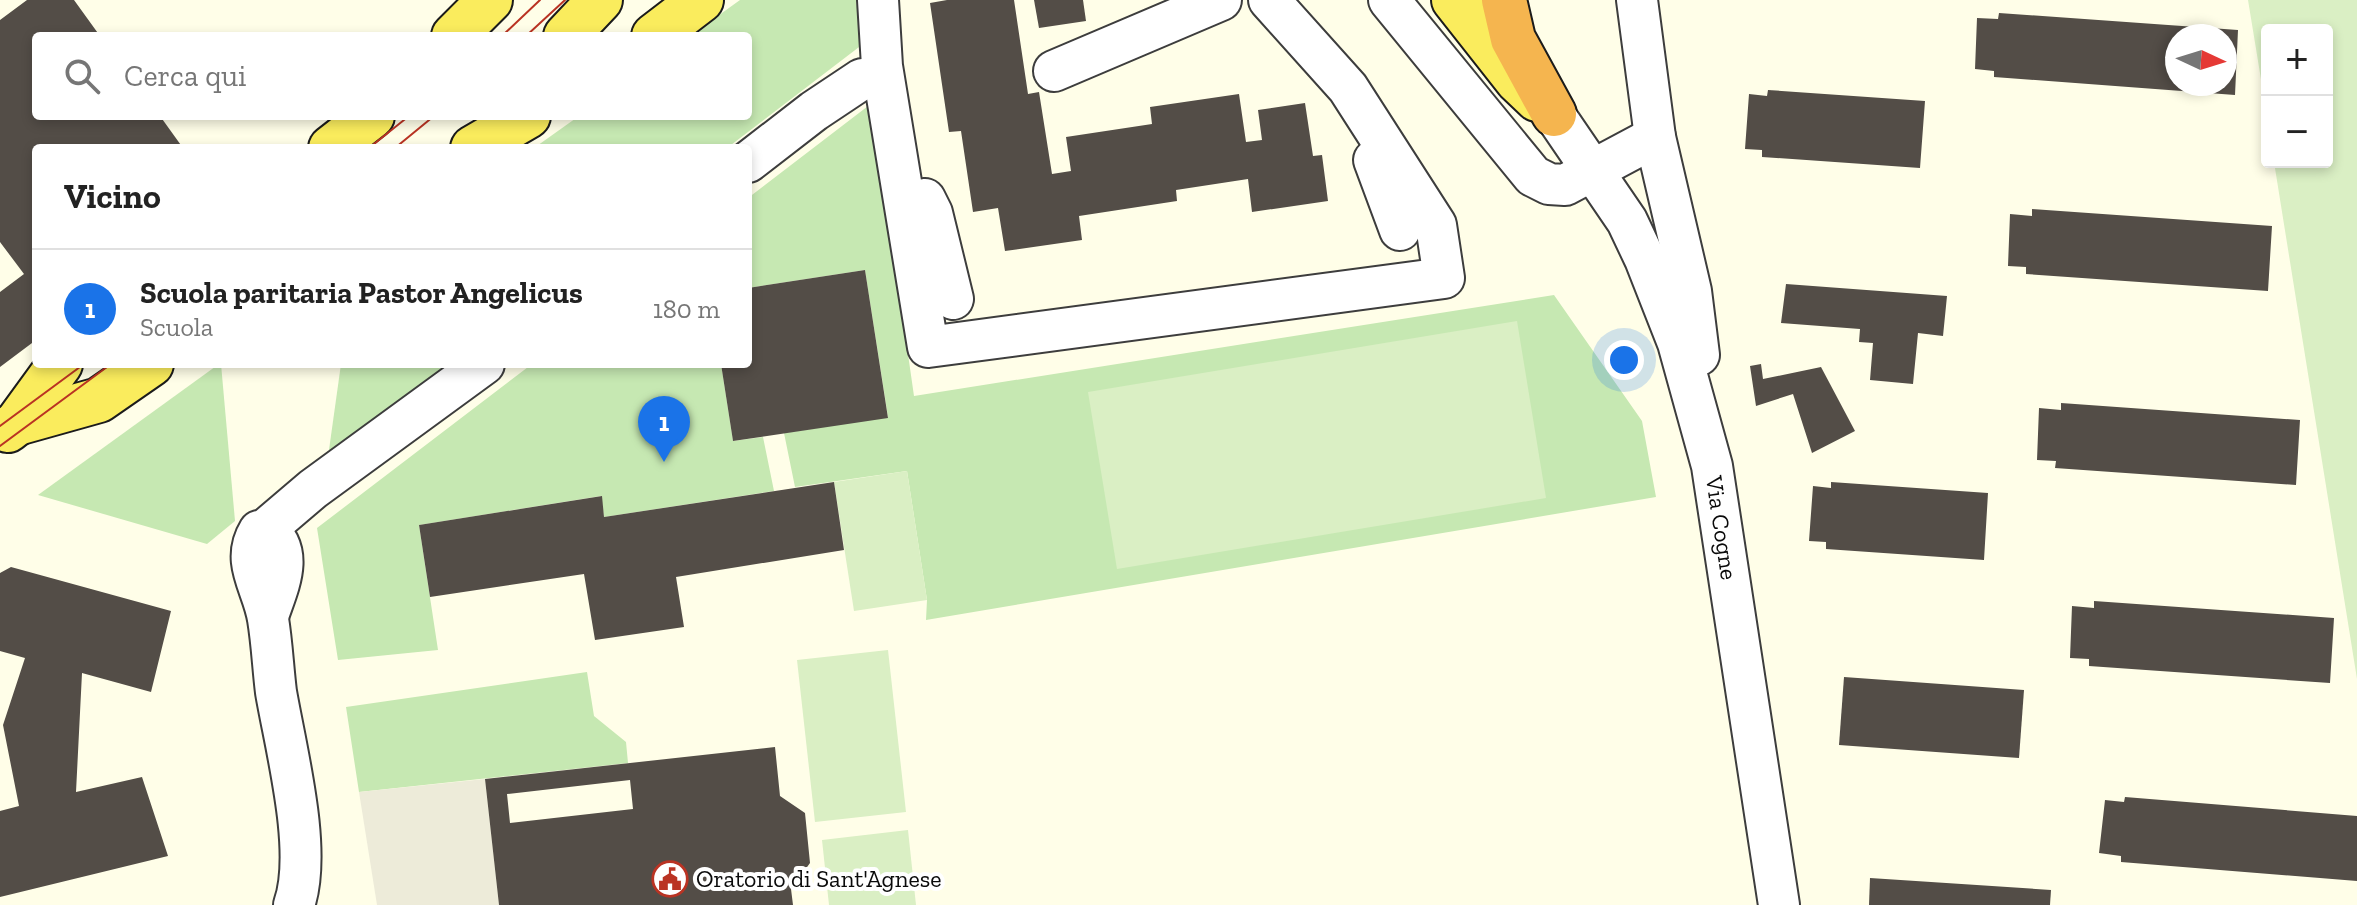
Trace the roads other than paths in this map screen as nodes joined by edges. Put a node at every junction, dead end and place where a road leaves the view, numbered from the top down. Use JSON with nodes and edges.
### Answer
{"nodes":[{"id":1,"x":490,"y":0,"type":"edge"},
{"id":2,"x":600,"y":0,"type":"edge"},
{"id":3,"x":701,"y":0,"type":"edge"},
{"id":4,"x":878,"y":0,"type":"edge"},
{"id":5,"x":1221,"y":0,"type":"edge"},
{"id":6,"x":1269,"y":0,"type":"edge"},
{"id":7,"x":1389,"y":0,"type":"edge"},
{"id":8,"x":1454,"y":0,"type":"edge"},
{"id":9,"x":1504,"y":0,"type":"edge"},
{"id":10,"x":1637,"y":0,"type":"edge"},
{"id":11,"x":458,"y":32,"type":"edge"},
{"id":12,"x":570,"y":32,"type":"edge"},
{"id":13,"x":659,"y":32,"type":"edge"},
{"id":14,"x":1054,"y":71,"type":"dead end"},
{"id":15,"x":862,"y":79,"type":"dead end"},
{"id":16,"x":1348,"y":88,"type":"junction"},
{"id":17,"x":1554,"y":114,"type":"junction"},
{"id":18,"x":367,"y":120,"type":"edge"},
{"id":19,"x":481,"y":120,"type":"edge"},
{"id":20,"x":521,"y":120,"type":"edge"},
{"id":21,"x":1655,"y":137,"type":"junction"},
{"id":22,"x":336,"y":144,"type":"edge"},
{"id":23,"x":458,"y":144,"type":"edge"},
{"id":24,"x":480,"y":144,"type":"edge"},
{"id":25,"x":895,"y":144,"type":"junction"},
{"id":26,"x":752,"y":159,"type":"edge"},
{"id":27,"x":1594,"y":170,"type":"junction"},
{"id":28,"x":1400,"y":230,"type":"dead end"},
{"id":29,"x":953,"y":299,"type":"dead end"},
{"id":30,"x":57,"y":368,"type":"edge"},
{"id":31,"x":145,"y":368,"type":"edge"},
{"id":32,"x":479,"y":368,"type":"edge"},
{"id":33,"x":9,"y":429,"type":"edge"},
{"id":34,"x":1712,"y":466,"type":"junction"},
{"id":35,"x":294,"y":905,"type":"edge"},
{"id":36,"x":1779,"y":905,"type":"edge"}],
"edges":[{"from":1,"to":11,"type":"main road"},
{"from":2,"to":12,"type":"main road"},
{"from":3,"to":13,"type":"main road"},
{"from":4,"to":25,"type":"street"},
{"from":5,"to":14,"type":"street"},
{"from":6,"to":16,"type":"street"},
{"from":7,"to":27,"type":"street"},
{"from":8,"to":17,"type":"main road"},
{"from":9,"to":17,"type":"highway"},
{"from":10,"to":21,"type":"street"},
{"from":15,"to":26,"type":"street"},
{"from":16,"to":25,"type":"street"},
{"from":16,"to":28,"type":"street"},
{"from":17,"to":27,"type":"street","name":"Via Cogne"},
{"from":18,"to":22,"type":"main road"},
{"from":19,"to":23,"type":"main road"},
{"from":20,"to":24,"type":"main road"},
{"from":21,"to":27,"type":"street"},
{"from":21,"to":34,"type":"street"},
{"from":25,"to":29,"type":"street"},
{"from":27,"to":34,"type":"street","name":"Via Cogne"},
{"from":30,"to":33,"type":"main road"},
{"from":31,"to":33,"type":"main road"},
{"from":32,"to":35,"type":"street"},
{"from":34,"to":36,"type":"street","name":"Via Cogne"}]}
